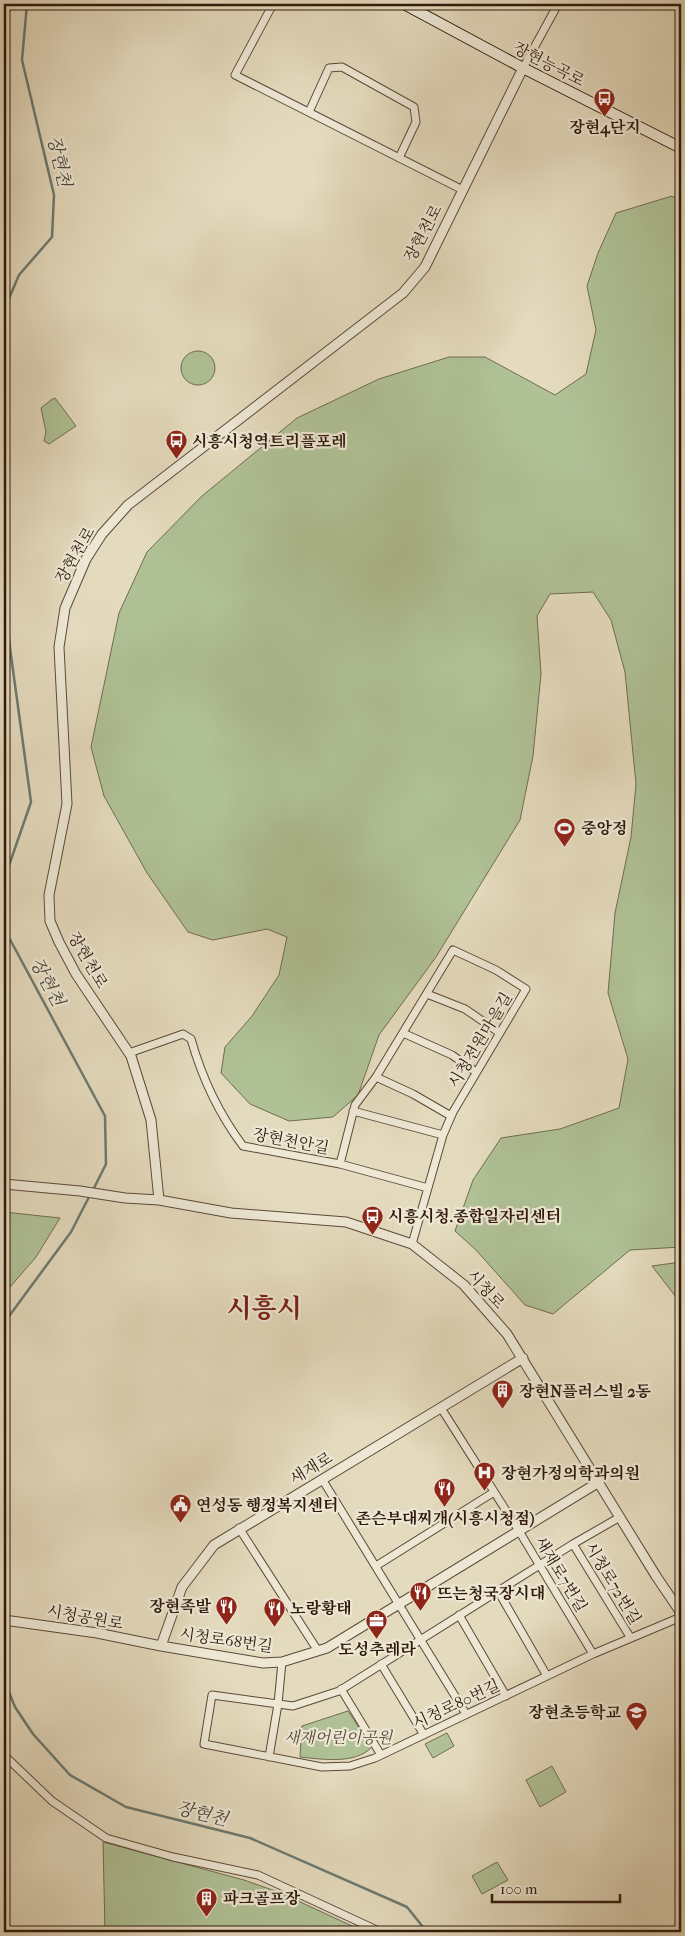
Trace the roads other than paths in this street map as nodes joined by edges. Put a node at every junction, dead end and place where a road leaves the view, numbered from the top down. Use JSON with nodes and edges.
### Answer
{"nodes":[{"id":1,"x":5,"y":4,"type":"edge"},
{"id":2,"x":273,"y":4,"type":"edge"},
{"id":3,"x":404,"y":4,"type":"edge"},
{"id":4,"x":558,"y":4,"type":"edge"},
{"id":5,"x":4,"y":8,"type":"edge"},
{"id":6,"x":523,"y":68,"type":"junction"},
{"id":7,"x":309,"y":112,"type":"junction"},
{"id":8,"x":681,"y":148,"type":"edge"},
{"id":9,"x":399,"y":158,"type":"junction"},
{"id":10,"x":463,"y":190,"type":"junction"},
{"id":11,"x":426,"y":994,"type":"junction"},
{"id":12,"x":500,"y":1033,"type":"junction"},
{"id":13,"x":403,"y":1034,"type":"junction"},
{"id":14,"x":129,"y":1053,"type":"junction"},
{"id":15,"x":476,"y":1072,"type":"junction"},
{"id":16,"x":376,"y":1077,"type":"junction"},
{"id":17,"x":353,"y":1111,"type":"junction"},
{"id":18,"x":451,"y":1116,"type":"junction"},
{"id":19,"x":443,"y":1135,"type":"junction"},
{"id":20,"x":340,"y":1164,"type":"junction"},
{"id":21,"x":4,"y":1184,"type":"edge"},
{"id":22,"x":428,"y":1188,"type":"junction"},
{"id":23,"x":159,"y":1200,"type":"junction"},
{"id":24,"x":412,"y":1244,"type":"junction"},
{"id":25,"x":524,"y":1358,"type":"junction"},
{"id":26,"x":441,"y":1408,"type":"junction"},
{"id":27,"x":322,"y":1479,"type":"junction"},
{"id":28,"x":599,"y":1482,"type":"junction"},
{"id":29,"x":494,"y":1492,"type":"junction"},
{"id":30,"x":620,"y":1517,"type":"junction"},
{"id":31,"x":239,"y":1528,"type":"junction"},
{"id":32,"x":519,"y":1531,"type":"junction"},
{"id":33,"x":573,"y":1544,"type":"junction"},
{"id":34,"x":538,"y":1565,"type":"junction"},
{"id":35,"x":376,"y":1566,"type":"junction"},
{"id":36,"x":498,"y":1590,"type":"junction"},
{"id":37,"x":400,"y":1604,"type":"junction"},
{"id":38,"x":681,"y":1612,"type":"edge"},
{"id":39,"x":459,"y":1615,"type":"junction"},
{"id":40,"x":681,"y":1617,"type":"edge"},
{"id":41,"x":4,"y":1620,"type":"edge"},
{"id":42,"x":630,"y":1637,"type":"junction"},
{"id":43,"x":422,"y":1639,"type":"junction"},
{"id":44,"x":160,"y":1646,"type":"junction"},
{"id":45,"x":318,"y":1651,"type":"junction"},
{"id":46,"x":593,"y":1654,"type":"junction"},
{"id":47,"x":282,"y":1662,"type":"junction"},
{"id":48,"x":381,"y":1664,"type":"junction"},
{"id":49,"x":547,"y":1676,"type":"junction"},
{"id":50,"x":342,"y":1689,"type":"junction"},
{"id":51,"x":506,"y":1696,"type":"junction"},
{"id":52,"x":278,"y":1704,"type":"junction"},
{"id":53,"x":466,"y":1714,"type":"junction"},
{"id":54,"x":424,"y":1734,"type":"junction"},
{"id":55,"x":204,"y":1744,"type":"joint"},
{"id":56,"x":4,"y":1752,"type":"edge"},
{"id":57,"x":381,"y":1755,"type":"junction"},
{"id":58,"x":269,"y":1757,"type":"junction"},
{"id":59,"x":381,"y":1932,"type":"edge"}],
"edges":[{"from":1,"to":5,"type":"main road"},
{"from":2,"to":7,"type":"street"},
{"from":3,"to":6,"type":"main road","name":"장현능곡로"},
{"from":4,"to":6,"type":"street"},
{"from":6,"to":8,"type":"main road","name":"장현능곡로"},
{"from":6,"to":10,"type":"street","name":"장현천로"},
{"from":7,"to":9,"type":"street"},
{"from":7,"to":9,"type":"street"},
{"from":9,"to":10,"type":"street"},
{"from":10,"to":14,"type":"street","name":"장현천로"},
{"from":11,"to":12,"type":"street"},
{"from":11,"to":12,"type":"street","name":"시청전원마을길"},
{"from":11,"to":13,"type":"street","name":"시청전원마을길"},
{"from":12,"to":15,"type":"street","name":"시청전원마을길"},
{"from":13,"to":15,"type":"street"},
{"from":13,"to":16,"type":"street","name":"시청전원마을길"},
{"from":14,"to":20,"type":"street","name":"장현천안길"},
{"from":14,"to":23,"type":"street","name":"장현천로"},
{"from":15,"to":18,"type":"street","name":"시청전원마을길"},
{"from":16,"to":17,"type":"street","name":"시청전원마을길"},
{"from":16,"to":18,"type":"street"},
{"from":17,"to":19,"type":"street"},
{"from":17,"to":20,"type":"street","name":"시청전원마을길"},
{"from":18,"to":19,"type":"street","name":"시청전원마을길"},
{"from":19,"to":22,"type":"street","name":"시청전원마을길"},
{"from":20,"to":22,"type":"street","name":"장현천안길"},
{"from":21,"to":23,"type":"street","name":"시청로"},
{"from":22,"to":24,"type":"street","name":"시청전원마을길"},
{"from":23,"to":24,"type":"street","name":"시청로"},
{"from":24,"to":25,"type":"street","name":"시청로"},
{"from":25,"to":26,"type":"street","name":"새재로"},
{"from":25,"to":28,"type":"street","name":"시청로"},
{"from":26,"to":27,"type":"street","name":"새재로"},
{"from":26,"to":29,"type":"street","name":"새재로7번길"},
{"from":27,"to":31,"type":"street","name":"새재로"},
{"from":27,"to":35,"type":"street"},
{"from":28,"to":30,"type":"street","name":"시청로"},
{"from":28,"to":32,"type":"street","name":"시청로68번길"},
{"from":29,"to":32,"type":"street","name":"새재로7번길"},
{"from":29,"to":35,"type":"street"},
{"from":30,"to":33,"type":"street","name":"시청로72번길"},
{"from":30,"to":38,"type":"street","name":"시청로"},
{"from":31,"to":44,"type":"street","name":"새재로"},
{"from":31,"to":45,"type":"street"},
{"from":32,"to":34,"type":"street","name":"새재로7번길"},
{"from":32,"to":37,"type":"street","name":"시청로68번길"},
{"from":33,"to":34,"type":"street","name":"시청로72번길"},
{"from":33,"to":42,"type":"street","name":"시청로72번길"},
{"from":34,"to":36,"type":"street","name":"시청로72번길"},
{"from":34,"to":46,"type":"street","name":"새재로7번길"},
{"from":35,"to":37,"type":"street"},
{"from":36,"to":39,"type":"street","name":"시청로72번길"},
{"from":36,"to":49,"type":"street"},
{"from":37,"to":43,"type":"street"},
{"from":37,"to":45,"type":"street","name":"시청로68번길"},
{"from":39,"to":43,"type":"street","name":"시청로72번길"},
{"from":39,"to":51,"type":"street"},
{"from":40,"to":42,"type":"street","name":"시청로80번길"},
{"from":41,"to":44,"type":"street","name":"시청공원로"},
{"from":42,"to":46,"type":"street","name":"시청로80번길"},
{"from":43,"to":48,"type":"street","name":"시청로72번길"},
{"from":43,"to":53,"type":"street"},
{"from":44,"to":47,"type":"street","name":"시청로68번길"},
{"from":45,"to":47,"type":"street","name":"시청로68번길"},
{"from":46,"to":49,"type":"street","name":"시청로80번길"},
{"from":47,"to":52,"type":"street"},
{"from":48,"to":50,"type":"street","name":"시청로72번길"},
{"from":48,"to":54,"type":"street"},
{"from":49,"to":51,"type":"street","name":"시청로80번길"},
{"from":50,"to":52,"type":"street","name":"시청로72번길"},
{"from":50,"to":57,"type":"street"},
{"from":51,"to":53,"type":"street","name":"시청로80번길"},
{"from":52,"to":55,"type":"street","name":"시청로72번길"},
{"from":52,"to":58,"type":"street"},
{"from":53,"to":54,"type":"street","name":"시청로80번길"},
{"from":54,"to":57,"type":"street","name":"시청로80번길"},
{"from":55,"to":58,"type":"street","name":"시청로80번길"},
{"from":56,"to":59,"type":"street"},
{"from":57,"to":58,"type":"street","name":"시청로80번길"}]}
